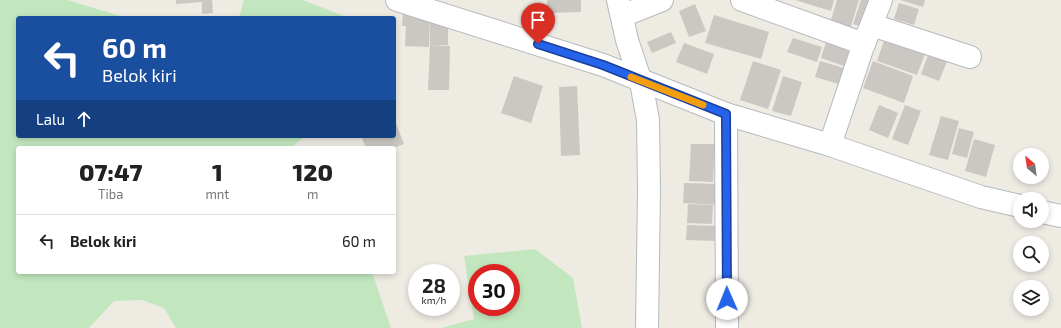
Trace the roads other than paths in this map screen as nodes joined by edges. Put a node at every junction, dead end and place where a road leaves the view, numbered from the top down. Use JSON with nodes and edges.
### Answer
{"nodes":[{"id":1,"x":397,"y":0,"type":"edge"},
{"id":2,"x":662,"y":0,"type":"edge"},
{"id":3,"x":742,"y":0,"type":"edge"},
{"id":4,"x":881,"y":0,"type":"edge"},
{"id":5,"x":767,"y":5,"type":"edge"},
{"id":6,"x":620,"y":8,"type":"edge"},
{"id":7,"x":868,"y":34,"type":"junction"},
{"id":8,"x":970,"y":57,"type":"dead end"},
{"id":9,"x":641,"y":82,"type":"junction"},
{"id":10,"x":726,"y":114,"type":"junction"},
{"id":11,"x":830,"y":145,"type":"junction"},
{"id":12,"x":1013,"y":204,"type":"edge"},
{"id":13,"x":1049,"y":213,"type":"edge"},
{"id":14,"x":1061,"y":216,"type":"edge"},
{"id":15,"x":646,"y":328,"type":"edge"},
{"id":16,"x":727,"y":328,"type":"edge"}],
"edges":[{"from":1,"to":9,"type":"street"},
{"from":2,"to":6,"type":"street"},
{"from":3,"to":5,"type":"street"},
{"from":4,"to":7,"type":"street"},
{"from":5,"to":7,"type":"street"},
{"from":6,"to":9,"type":"street"},
{"from":7,"to":8,"type":"street"},
{"from":7,"to":11,"type":"street"},
{"from":9,"to":10,"type":"street"},
{"from":9,"to":15,"type":"street"},
{"from":10,"to":11,"type":"street"},
{"from":10,"to":16,"type":"street"},
{"from":11,"to":12,"type":"street"},
{"from":13,"to":14,"type":"street"}]}
